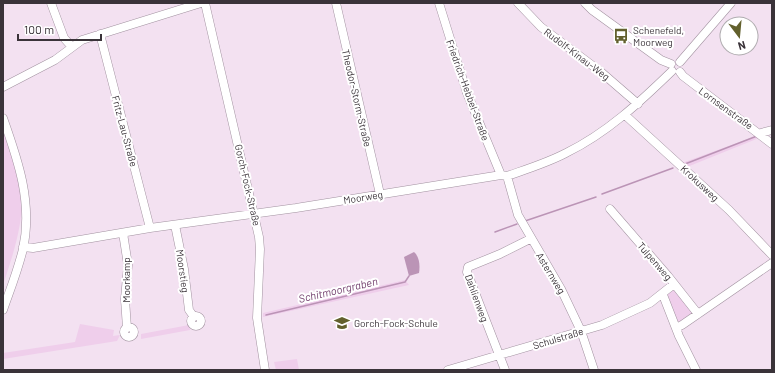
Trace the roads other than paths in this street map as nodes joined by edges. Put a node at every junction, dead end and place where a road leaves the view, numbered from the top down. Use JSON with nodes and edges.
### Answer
{"nodes":[{"id":1,"x":51,"y":3,"type":"edge"},
{"id":2,"x":201,"y":3,"type":"edge"},
{"id":3,"x":205,"y":3,"type":"edge"},
{"id":4,"x":336,"y":3,"type":"edge"},
{"id":5,"x":438,"y":3,"type":"edge"},
{"id":6,"x":518,"y":3,"type":"edge"},
{"id":7,"x":585,"y":3,"type":"edge"},
{"id":8,"x":731,"y":3,"type":"edge"},
{"id":9,"x":100,"y":34,"type":"junction"},
{"id":10,"x":72,"y":47,"type":"junction"},
{"id":11,"x":674,"y":69,"type":"junction"},
{"id":12,"x":3,"y":87,"type":"edge"},
{"id":13,"x":638,"y":104,"type":"junction"},
{"id":14,"x":625,"y":115,"type":"junction"},
{"id":15,"x":3,"y":118,"type":"edge"},
{"id":16,"x":772,"y":130,"type":"edge"},
{"id":17,"x":760,"y":133,"type":"junction"},
{"id":18,"x":772,"y":144,"type":"edge"},
{"id":19,"x":504,"y":176,"type":"junction"},
{"id":20,"x":380,"y":194,"type":"junction"},
{"id":21,"x":610,"y":209,"type":"dead end"},
{"id":22,"x":255,"y":214,"type":"junction"},
{"id":23,"x":175,"y":225,"type":"junction"},
{"id":24,"x":150,"y":228,"type":"junction"},
{"id":25,"x":123,"y":233,"type":"junction"},
{"id":26,"x":530,"y":239,"type":"junction"},
{"id":27,"x":23,"y":247,"type":"junction"},
{"id":28,"x":772,"y":255,"type":"edge"},
{"id":29,"x":772,"y":263,"type":"edge"},
{"id":30,"x":674,"y":284,"type":"junction"},
{"id":31,"x":663,"y":295,"type":"junction"},
{"id":32,"x":3,"y":310,"type":"edge"},
{"id":33,"x":698,"y":314,"type":"junction"},
{"id":34,"x":194,"y":317,"type":"dead end"},
{"id":35,"x":127,"y":328,"type":"dead end"},
{"id":36,"x":676,"y":328,"type":"junction"},
{"id":37,"x":581,"y":331,"type":"junction"},
{"id":38,"x":500,"y":356,"type":"junction"},
{"id":39,"x":265,"y":370,"type":"edge"},
{"id":40,"x":448,"y":370,"type":"edge"},
{"id":41,"x":505,"y":370,"type":"edge"},
{"id":42,"x":594,"y":370,"type":"edge"},
{"id":43,"x":696,"y":370,"type":"edge"}],
"edges":[{"from":1,"to":10,"type":"street"},
{"from":2,"to":9,"type":"street"},
{"from":3,"to":22,"type":"street","name":"Gorch-Fock-Straße"},
{"from":4,"to":20,"type":"street","name":"Theodor-Storm-Straße"},
{"from":5,"to":19,"type":"street","name":"Friedrich-Hebbel-Straße"},
{"from":6,"to":13,"type":"street","name":"Rudolf-Kinau-Weg"},
{"from":7,"to":11,"type":"street","name":"Lornsenstraße"},
{"from":8,"to":11,"type":"street"},
{"from":9,"to":10,"type":"street"},
{"from":9,"to":24,"type":"street","name":"Fritz-Lau-Straße"},
{"from":10,"to":12,"type":"street"},
{"from":11,"to":13,"type":"street","name":"Moorweg"},
{"from":11,"to":17,"type":"street","name":"Lornsenstraße"},
{"from":13,"to":14,"type":"street","name":"Moorweg"},
{"from":14,"to":19,"type":"street","name":"Moorweg"},
{"from":14,"to":28,"type":"street","name":"Krokusweg"},
{"from":15,"to":27,"type":"street"},
{"from":16,"to":17,"type":"street"},
{"from":17,"to":18,"type":"street","name":"Lornsenstraße"},
{"from":19,"to":20,"type":"street","name":"Moorweg"},
{"from":19,"to":26,"type":"street","name":"Asternweg"},
{"from":20,"to":22,"type":"street","name":"Moorweg"},
{"from":21,"to":30,"type":"street","name":"Tulpenweg"},
{"from":22,"to":23,"type":"street","name":"Moorweg"},
{"from":22,"to":39,"type":"street","name":"Gorch-Fock-Straße"},
{"from":23,"to":24,"type":"street","name":"Moorweg"},
{"from":23,"to":34,"type":"street","name":"Moorstieg"},
{"from":24,"to":25,"type":"street","name":"Moorweg"},
{"from":25,"to":27,"type":"street","name":"Moorweg"},
{"from":25,"to":35,"type":"street","name":"Moorkamp"},
{"from":26,"to":37,"type":"street","name":"Asternweg"},
{"from":26,"to":38,"type":"street","name":"Dahlienweg"},
{"from":27,"to":32,"type":"street"},
{"from":29,"to":33,"type":"street"},
{"from":30,"to":31,"type":"street","name":"Schulstraße"},
{"from":30,"to":33,"type":"street","name":"Tulpenweg"},
{"from":31,"to":36,"type":"street"},
{"from":31,"to":37,"type":"street","name":"Schulstraße"},
{"from":33,"to":36,"type":"street"},
{"from":36,"to":43,"type":"street"},
{"from":37,"to":38,"type":"street","name":"Schulstraße"},
{"from":37,"to":42,"type":"street","name":"Asternweg"},
{"from":38,"to":40,"type":"street","name":"Schulstraße"},
{"from":38,"to":41,"type":"street","name":"Dahlienweg"}]}
